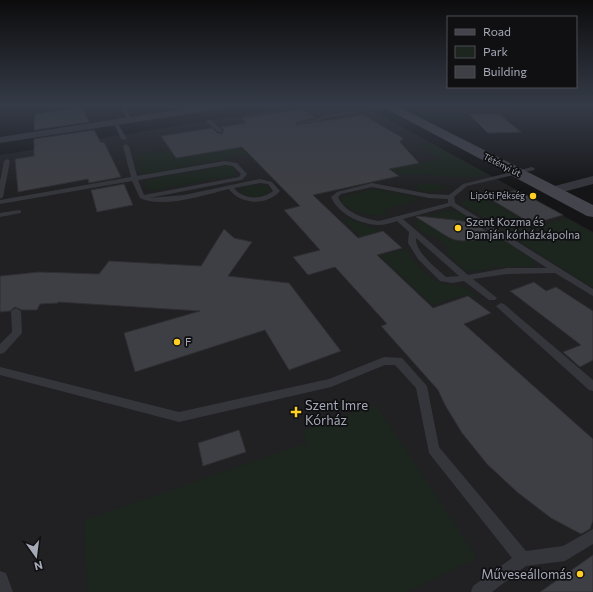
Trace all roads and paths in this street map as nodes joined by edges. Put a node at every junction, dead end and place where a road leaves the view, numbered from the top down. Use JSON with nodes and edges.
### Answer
{"nodes":[{"id":1,"x":41,"y":134,"type":"edge"},
{"id":2,"x":121,"y":134,"type":"edge"},
{"id":3,"x":443,"y":134,"type":"edge"},
{"id":4,"x":460,"y":134,"type":"edge"},
{"id":5,"x":124,"y":139,"type":"dead end"},
{"id":6,"x":0,"y":140,"type":"edge"},
{"id":7,"x":126,"y":146,"type":"dead end"},
{"id":8,"x":7,"y":161,"type":"dead end"},
{"id":9,"x":532,"y":170,"type":"junction"},
{"id":10,"x":518,"y":173,"type":"junction"},
{"id":11,"x":135,"y":178,"type":"junction"},
{"id":12,"x":593,"y":180,"type":"edge"},
{"id":13,"x":230,"y":187,"type":"junction"},
{"id":14,"x":567,"y":187,"type":"junction"},
{"id":15,"x":552,"y":191,"type":"junction"},
{"id":16,"x":142,"y":197,"type":"junction"},
{"id":17,"x":0,"y":198,"type":"edge"},
{"id":18,"x":452,"y":200,"type":"junction"},
{"id":19,"x":593,"y":200,"type":"edge"},
{"id":20,"x":0,"y":202,"type":"edge"},
{"id":21,"x":19,"y":212,"type":"dead end"},
{"id":22,"x":593,"y":212,"type":"edge"},
{"id":23,"x":0,"y":215,"type":"edge"},
{"id":24,"x":398,"y":218,"type":"junction"},
{"id":25,"x":413,"y":232,"type":"junction"},
{"id":26,"x":556,"y":270,"type":"junction"},
{"id":27,"x":466,"y":278,"type":"junction"},
{"id":28,"x":593,"y":293,"type":"edge"},
{"id":29,"x":492,"y":298,"type":"dead end"},
{"id":30,"x":501,"y":306,"type":"dead end"},
{"id":31,"x":16,"y":311,"type":"dead end"},
{"id":32,"x":0,"y":350,"type":"edge"},
{"id":33,"x":0,"y":371,"type":"edge"},
{"id":34,"x":593,"y":387,"type":"edge"},
{"id":35,"x":593,"y":536,"type":"edge"},
{"id":36,"x":523,"y":559,"type":"junction"},
{"id":37,"x":0,"y":579,"type":"edge"},
{"id":38,"x":5,"y":592,"type":"edge"},
{"id":39,"x":479,"y":592,"type":"edge"}],
"edges":[{"from":1,"to":6,"type":"street"},
{"from":2,"to":5,"type":"lane"},
{"from":3,"to":10,"type":"main road","name":"Tétényi út"},
{"from":4,"to":9,"type":"main road","name":"Tétényi út"},
{"from":7,"to":11,"type":"lane"},
{"from":8,"to":17,"type":"lane"},
{"from":9,"to":10,"type":"lane"},
{"from":9,"to":14,"type":"main road","name":"Tétényi út"},
{"from":10,"to":15,"type":"main road","name":"Tétényi út"},
{"from":10,"to":18,"type":"lane"},
{"from":11,"to":16,"type":"lane"},
{"from":11,"to":16,"type":"lane"},
{"from":11,"to":20,"type":"lane"},
{"from":12,"to":14,"type":"street"},
{"from":13,"to":13,"type":"lane"},
{"from":13,"to":16,"type":"lane"},
{"from":14,"to":15,"type":"street"},
{"from":14,"to":19,"type":"main road","name":"Tétényi út"},
{"from":15,"to":22,"type":"main road","name":"Tétényi út"},
{"from":18,"to":24,"type":"lane"},
{"from":18,"to":24,"type":"lane"},
{"from":18,"to":26,"type":"lane"},
{"from":21,"to":23,"type":"lane"},
{"from":24,"to":25,"type":"lane"},
{"from":25,"to":27,"type":"lane"},
{"from":25,"to":27,"type":"lane"},
{"from":26,"to":27,"type":"lane"},
{"from":26,"to":28,"type":"lane"},
{"from":27,"to":29,"type":"lane"},
{"from":30,"to":34,"type":"lane"},
{"from":31,"to":32,"type":"lane"},
{"from":33,"to":36,"type":"lane"},
{"from":35,"to":36,"type":"lane"},
{"from":36,"to":39,"type":"lane"},
{"from":37,"to":38,"type":"lane"}]}
